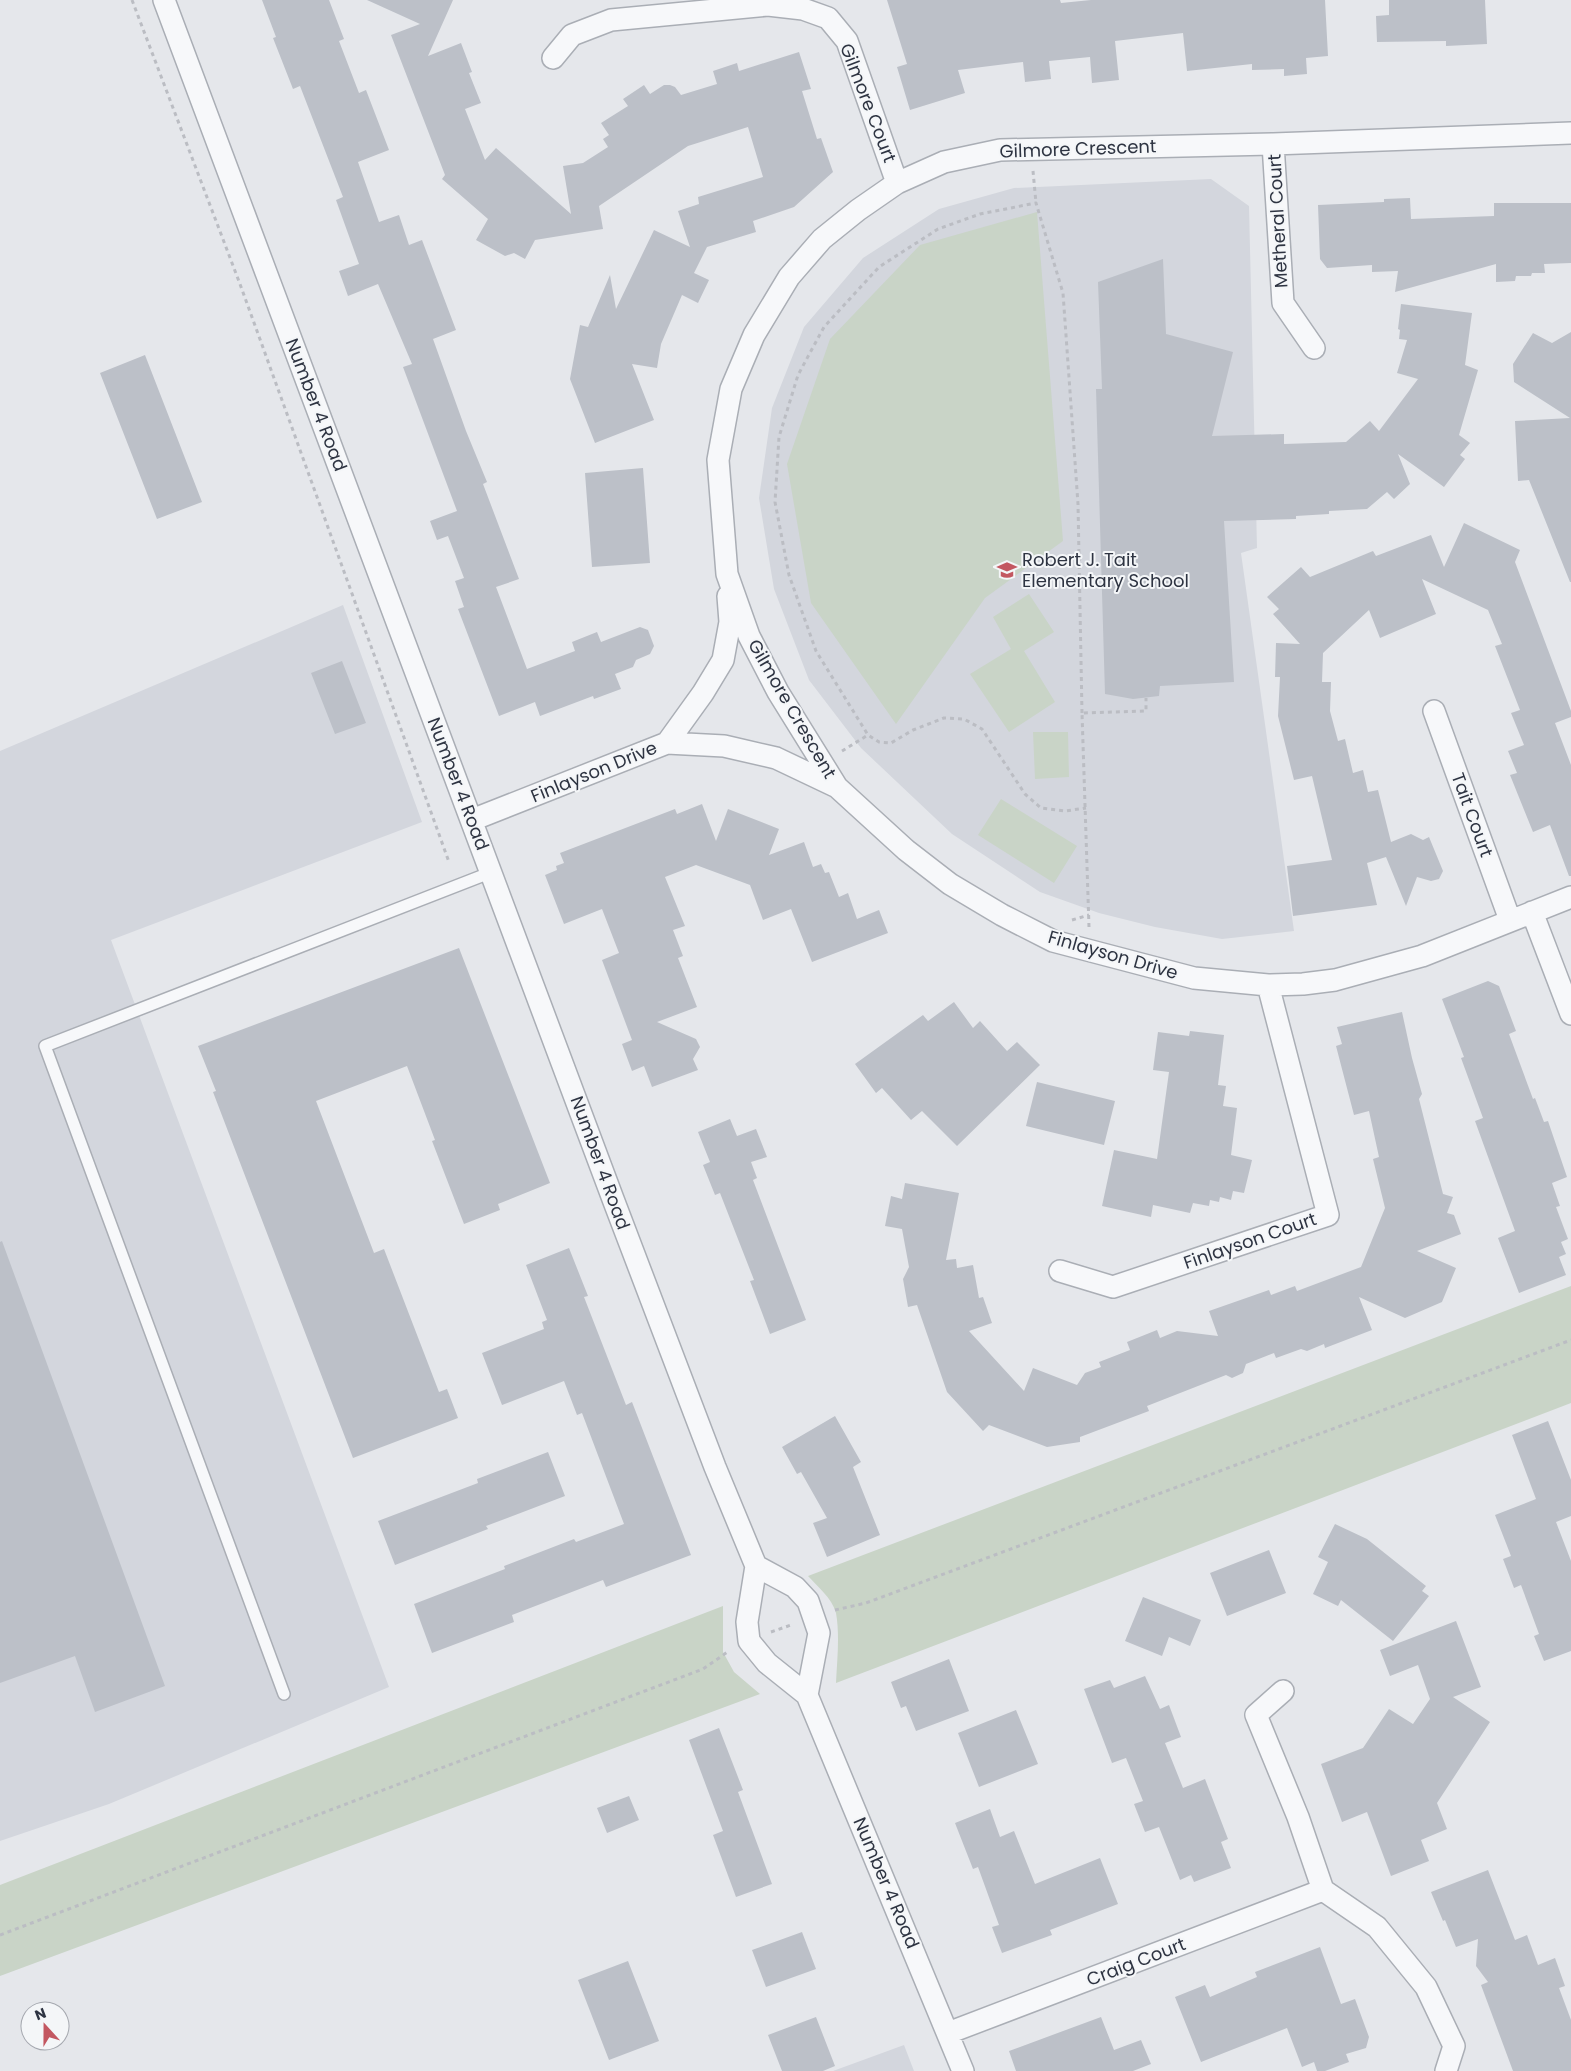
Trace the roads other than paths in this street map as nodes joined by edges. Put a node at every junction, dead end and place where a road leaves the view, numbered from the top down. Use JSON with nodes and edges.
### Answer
{"nodes":[{"id":1,"x":164,"y":0,"type":"edge"},
{"id":2,"x":553,"y":58,"type":"dead end"},
{"id":3,"x":1571,"y":134,"type":"edge"},
{"id":4,"x":1273,"y":144,"type":"junction"},
{"id":5,"x":898,"y":183,"type":"junction"},
{"id":6,"x":1314,"y":348,"type":"dead end"},
{"id":7,"x":727,"y":574,"type":"junction"},
{"id":8,"x":1434,"y":711,"type":"dead end"},
{"id":9,"x":667,"y":743,"type":"junction"},
{"id":10,"x":837,"y":787,"type":"junction"},
{"id":11,"x":472,"y":820,"type":"junction"},
{"id":12,"x":492,"y":872,"type":"junction"},
{"id":13,"x":1571,"y":897,"type":"edge"},
{"id":14,"x":1532,"y":912,"type":"junction"},
{"id":15,"x":1510,"y":920,"type":"junction"},
{"id":16,"x":1268,"y":984,"type":"junction"},
{"id":17,"x":1571,"y":1014,"type":"edge"},
{"id":18,"x":1060,"y":1271,"type":"dead end"},
{"id":19,"x":756,"y":1566,"type":"junction"},
{"id":20,"x":1283,"y":1691,"type":"dead end"},
{"id":21,"x":284,"y":1694,"type":"dead end"},
{"id":22,"x":807,"y":1695,"type":"junction"},
{"id":23,"x":1323,"y":1890,"type":"junction"},
{"id":24,"x":948,"y":2033,"type":"junction"},
{"id":25,"x":963,"y":2071,"type":"edge"},
{"id":26,"x":1446,"y":2071,"type":"edge"}],
"edges":[{"from":1,"to":11,"type":"street","name":"Number 4 Road"},
{"from":2,"to":5,"type":"street","name":"Gilmore Court"},
{"from":3,"to":4,"type":"street","name":"Gilmore Crescent"},
{"from":4,"to":5,"type":"street","name":"Gilmore Crescent"},
{"from":4,"to":6,"type":"street","name":"Metheral Court"},
{"from":5,"to":7,"type":"street","name":"Gilmore Crescent"},
{"from":7,"to":9,"type":"street","name":"Gilmore Crescent"},
{"from":7,"to":10,"type":"street","name":"Gilmore Crescent"},
{"from":8,"to":15,"type":"street","name":"Tait Court"},
{"from":9,"to":10,"type":"street","name":"Finlayson Drive"},
{"from":9,"to":11,"type":"street","name":"Finlayson Drive"},
{"from":10,"to":16,"type":"street","name":"Finlayson Drive"},
{"from":11,"to":12,"type":"street","name":"Number 4 Road"},
{"from":12,"to":19,"type":"street","name":"Number 4 Road"},
{"from":12,"to":21,"type":"lane"},
{"from":13,"to":14,"type":"street","name":"Finlayson Drive"},
{"from":14,"to":15,"type":"street","name":"Finlayson Drive"},
{"from":14,"to":17,"type":"street"},
{"from":15,"to":16,"type":"street","name":"Finlayson Drive"},
{"from":16,"to":18,"type":"street","name":"Finlayson Court"},
{"from":19,"to":22,"type":"street","name":"Number 4 Road"},
{"from":19,"to":22,"type":"street"},
{"from":20,"to":23,"type":"street"},
{"from":22,"to":24,"type":"street","name":"Number 4 Road"},
{"from":23,"to":24,"type":"street","name":"Craig Court"},
{"from":23,"to":26,"type":"street"},
{"from":24,"to":25,"type":"street","name":"Number 4 Road"}]}
